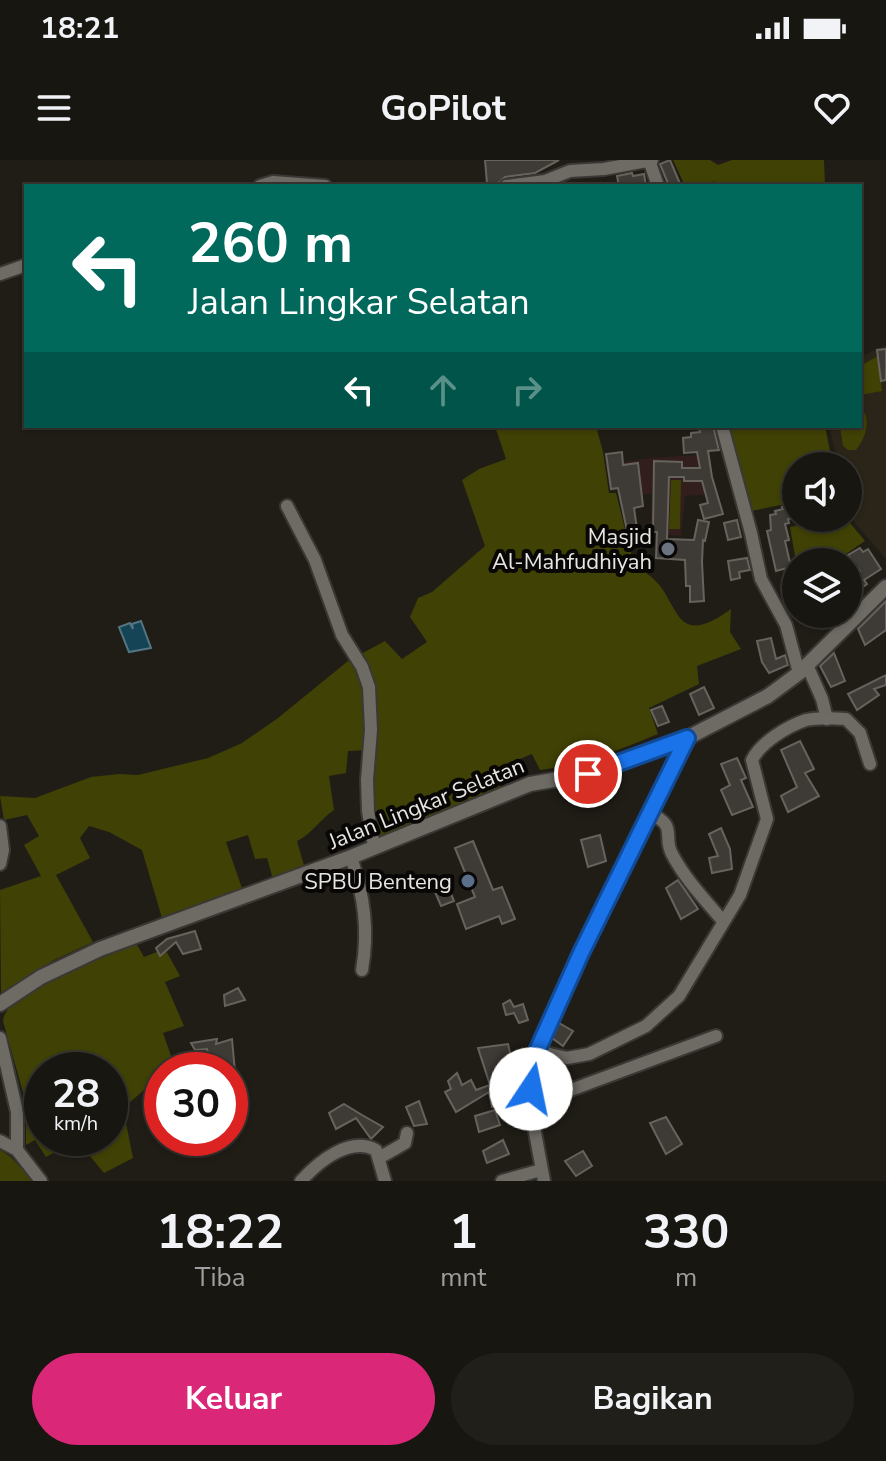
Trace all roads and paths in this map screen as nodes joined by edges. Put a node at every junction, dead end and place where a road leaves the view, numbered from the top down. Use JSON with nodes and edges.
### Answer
{"nodes":[{"id":1,"x":650,"y":160,"type":"edge"},
{"id":2,"x":266,"y":184,"type":"edge"},
{"id":3,"x":299,"y":184,"type":"edge"},
{"id":4,"x":522,"y":184,"type":"edge"},
{"id":5,"x":657,"y":184,"type":"edge"},
{"id":6,"x":24,"y":266,"type":"edge"},
{"id":7,"x":0,"y":274,"type":"edge"},
{"id":8,"x":723,"y":428,"type":"edge"},
{"id":9,"x":287,"y":506,"type":"dead end"},
{"id":10,"x":886,"y":587,"type":"edge"},
{"id":11,"x":803,"y":669,"type":"junction"},
{"id":12,"x":827,"y":719,"type":"junction"},
{"id":13,"x":687,"y":738,"type":"junction"},
{"id":14,"x":870,"y":764,"type":"dead end"},
{"id":15,"x":649,"y":813,"type":"junction"},
{"id":16,"x":0,"y":826,"type":"edge"},
{"id":17,"x":374,"y":847,"type":"junction"},
{"id":18,"x":351,"y":857,"type":"junction"},
{"id":19,"x":0,"y":864,"type":"edge"},
{"id":20,"x":723,"y":921,"type":"junction"},
{"id":21,"x":362,"y":970,"type":"dead end"},
{"id":22,"x":0,"y":1004,"type":"edge"},
{"id":23,"x":716,"y":1036,"type":"dead end"},
{"id":24,"x":0,"y":1038,"type":"edge"},
{"id":25,"x":537,"y":1051,"type":"junction"},
{"id":26,"x":531,"y":1089,"type":"junction"},
{"id":27,"x":407,"y":1133,"type":"dead end"},
{"id":28,"x":0,"y":1141,"type":"edge"},
{"id":29,"x":17,"y":1150,"type":"junction"},
{"id":30,"x":379,"y":1158,"type":"junction"},
{"id":31,"x":542,"y":1175,"type":"edge"},
{"id":32,"x":41,"y":1181,"type":"edge"},
{"id":33,"x":301,"y":1181,"type":"edge"},
{"id":34,"x":385,"y":1181,"type":"edge"},
{"id":35,"x":502,"y":1181,"type":"edge"}],
"edges":[{"from":1,"to":4,"type":"street"},
{"from":1,"to":5,"type":"street"},
{"from":2,"to":3,"type":"street"},
{"from":6,"to":7,"type":"street"},
{"from":8,"to":11,"type":"street"},
{"from":9,"to":17,"type":"street"},
{"from":10,"to":11,"type":"street","name":"Jalan Lingkar Selatan"},
{"from":11,"to":12,"type":"street"},
{"from":11,"to":13,"type":"street","name":"Jalan Lingkar Selatan"},
{"from":12,"to":14,"type":"street"},
{"from":12,"to":20,"type":"street"},
{"from":13,"to":15,"type":"street"},
{"from":13,"to":17,"type":"street","name":"Jalan Lingkar Selatan"},
{"from":15,"to":20,"type":"street"},
{"from":15,"to":25,"type":"street"},
{"from":16,"to":19,"type":"street"},
{"from":17,"to":18,"type":"street","name":"Jalan Lingkar Selatan"},
{"from":18,"to":21,"type":"street"},
{"from":18,"to":22,"type":"street","name":"Jalan Lingkar Selatan"},
{"from":20,"to":25,"type":"street"},
{"from":23,"to":26,"type":"street"},
{"from":24,"to":29,"type":"street"},
{"from":25,"to":26,"type":"street"},
{"from":26,"to":31,"type":"street"},
{"from":27,"to":30,"type":"street"},
{"from":28,"to":29,"type":"street"},
{"from":29,"to":32,"type":"street"},
{"from":30,"to":33,"type":"street"},
{"from":30,"to":34,"type":"street"},
{"from":31,"to":35,"type":"street"}]}
